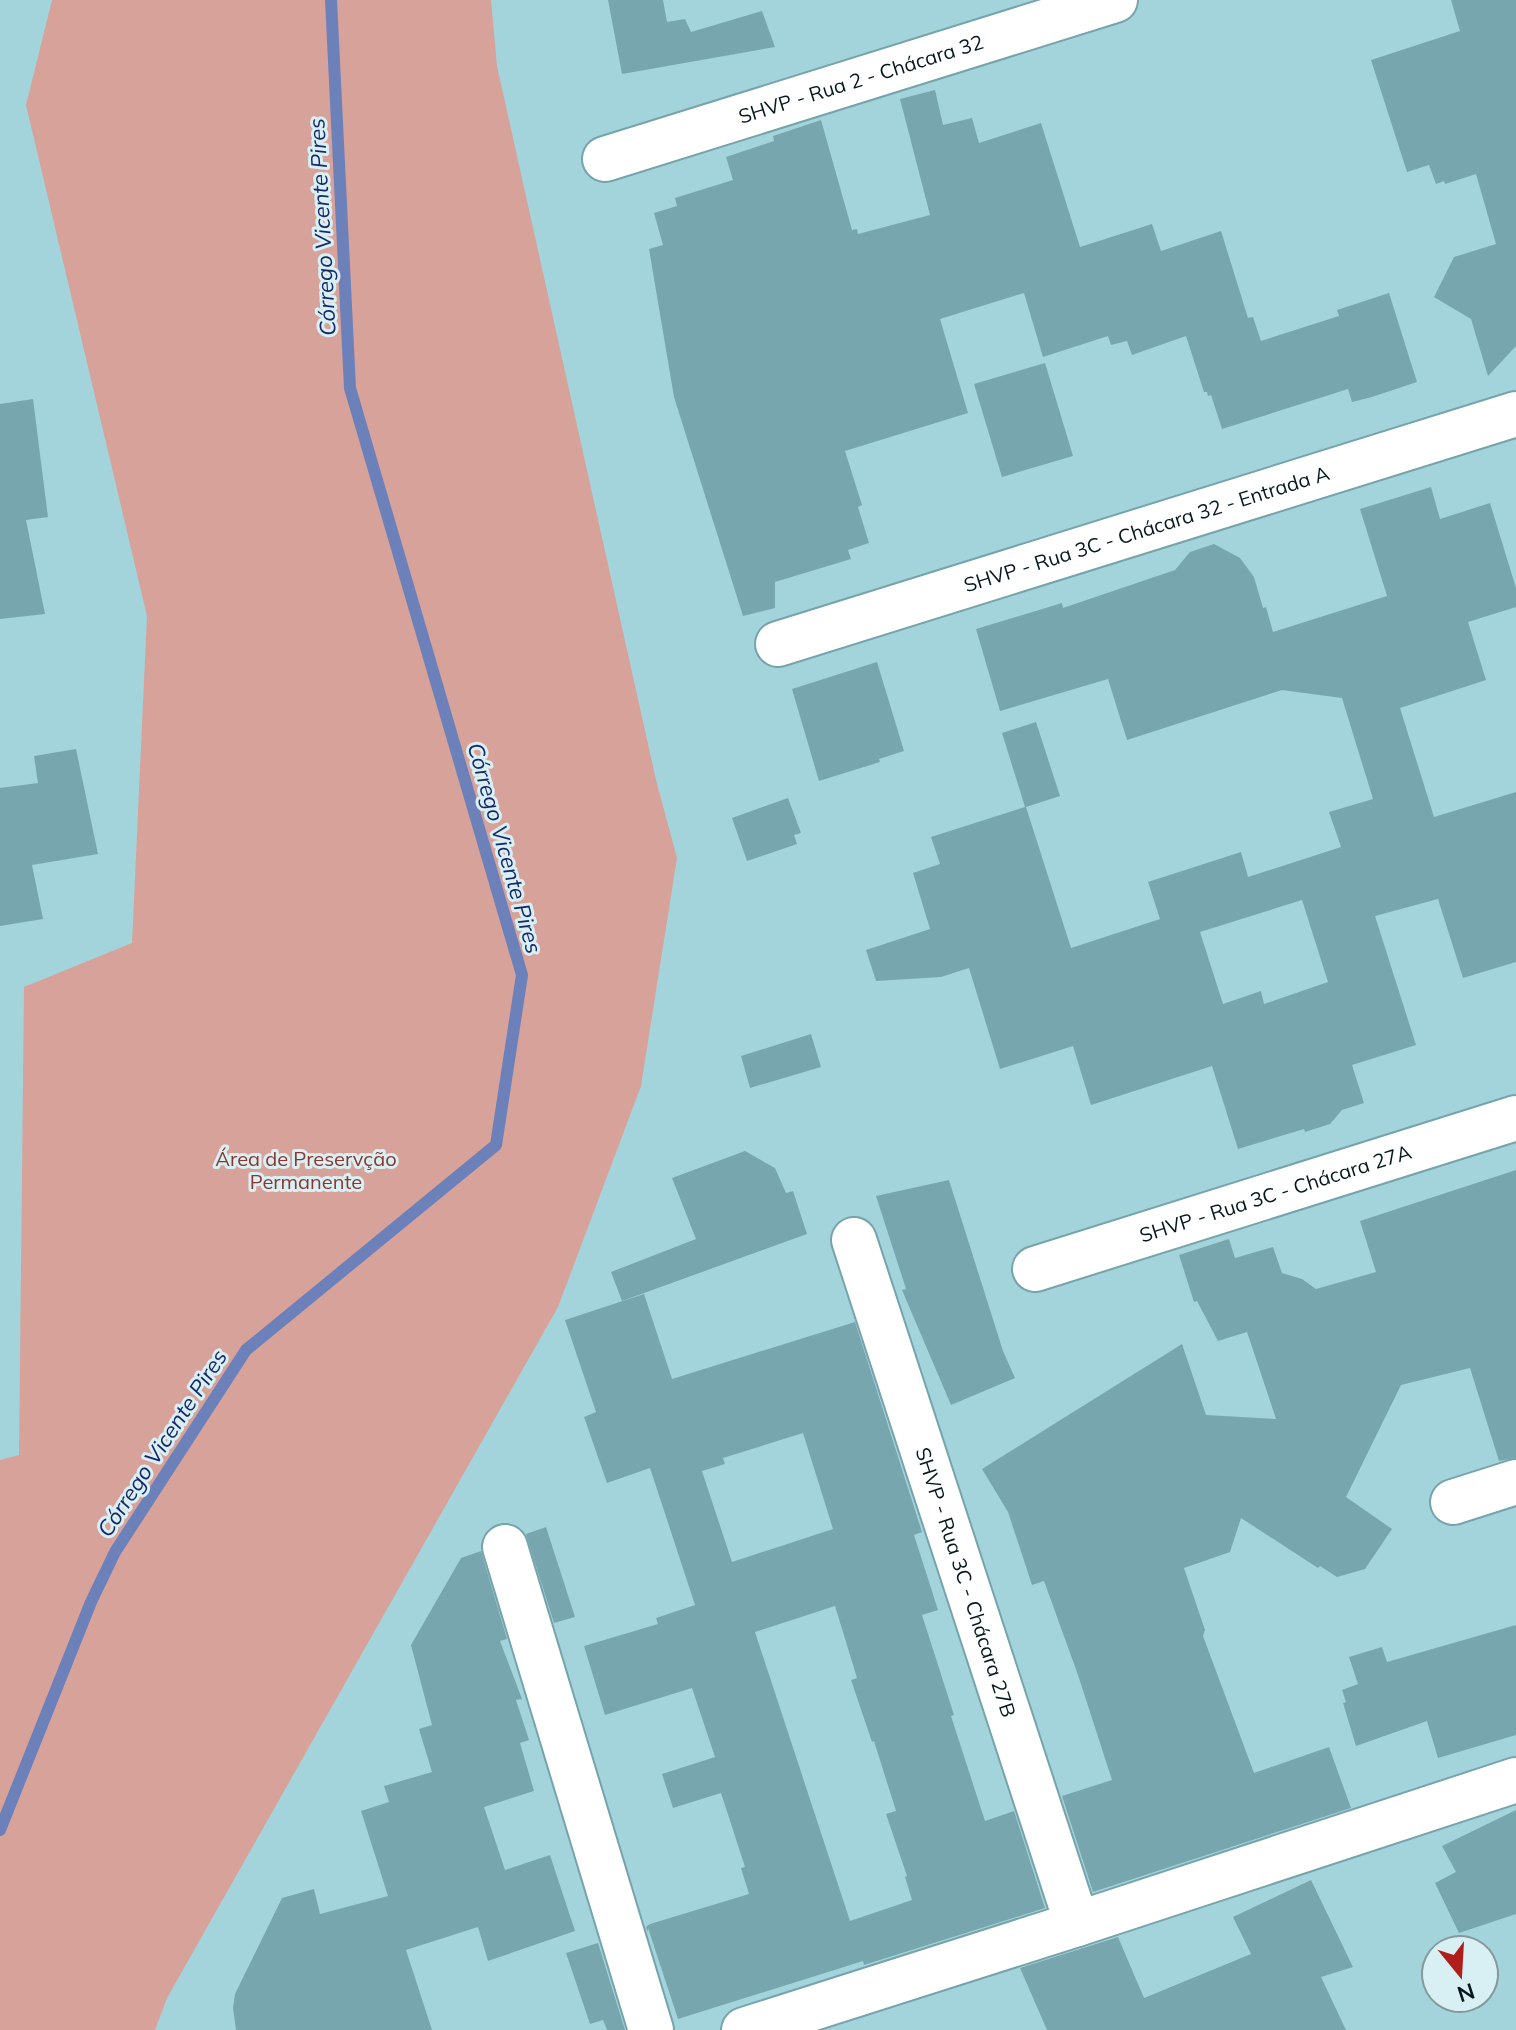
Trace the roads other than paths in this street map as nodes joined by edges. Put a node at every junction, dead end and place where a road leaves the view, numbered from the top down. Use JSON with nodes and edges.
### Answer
{"nodes":[{"id":1,"x":1115,"y":0,"type":"edge"},
{"id":2,"x":605,"y":159,"type":"dead end"},
{"id":3,"x":1516,"y":414,"type":"edge"},
{"id":4,"x":778,"y":644,"type":"dead end"},
{"id":5,"x":1516,"y":1118,"type":"edge"},
{"id":6,"x":854,"y":1240,"type":"dead end"},
{"id":7,"x":1035,"y":1269,"type":"dead end"},
{"id":8,"x":1516,"y":1482,"type":"edge"},
{"id":9,"x":1453,"y":1502,"type":"dead end"},
{"id":10,"x":505,"y":1547,"type":"dead end"},
{"id":11,"x":1516,"y":1780,"type":"edge"},
{"id":12,"x":1077,"y":1924,"type":"junction"},
{"id":13,"x":651,"y":2030,"type":"edge"},
{"id":14,"x":744,"y":2030,"type":"edge"}],
"edges":[{"from":1,"to":2,"type":"street","name":"SHVP - Rua 2 - Chácara 32"},
{"from":3,"to":4,"type":"street","name":"SHVP - Rua 3C - Chácara 32 - Entrada A"},
{"from":5,"to":7,"type":"street","name":"SHVP - Rua 3C - Chácara 27A"},
{"from":6,"to":12,"type":"street","name":"SHVP - Rua 3C - Chácara 27B"},
{"from":8,"to":9,"type":"street"},
{"from":10,"to":13,"type":"street"},
{"from":11,"to":12,"type":"street"},
{"from":12,"to":14,"type":"street"}]}
